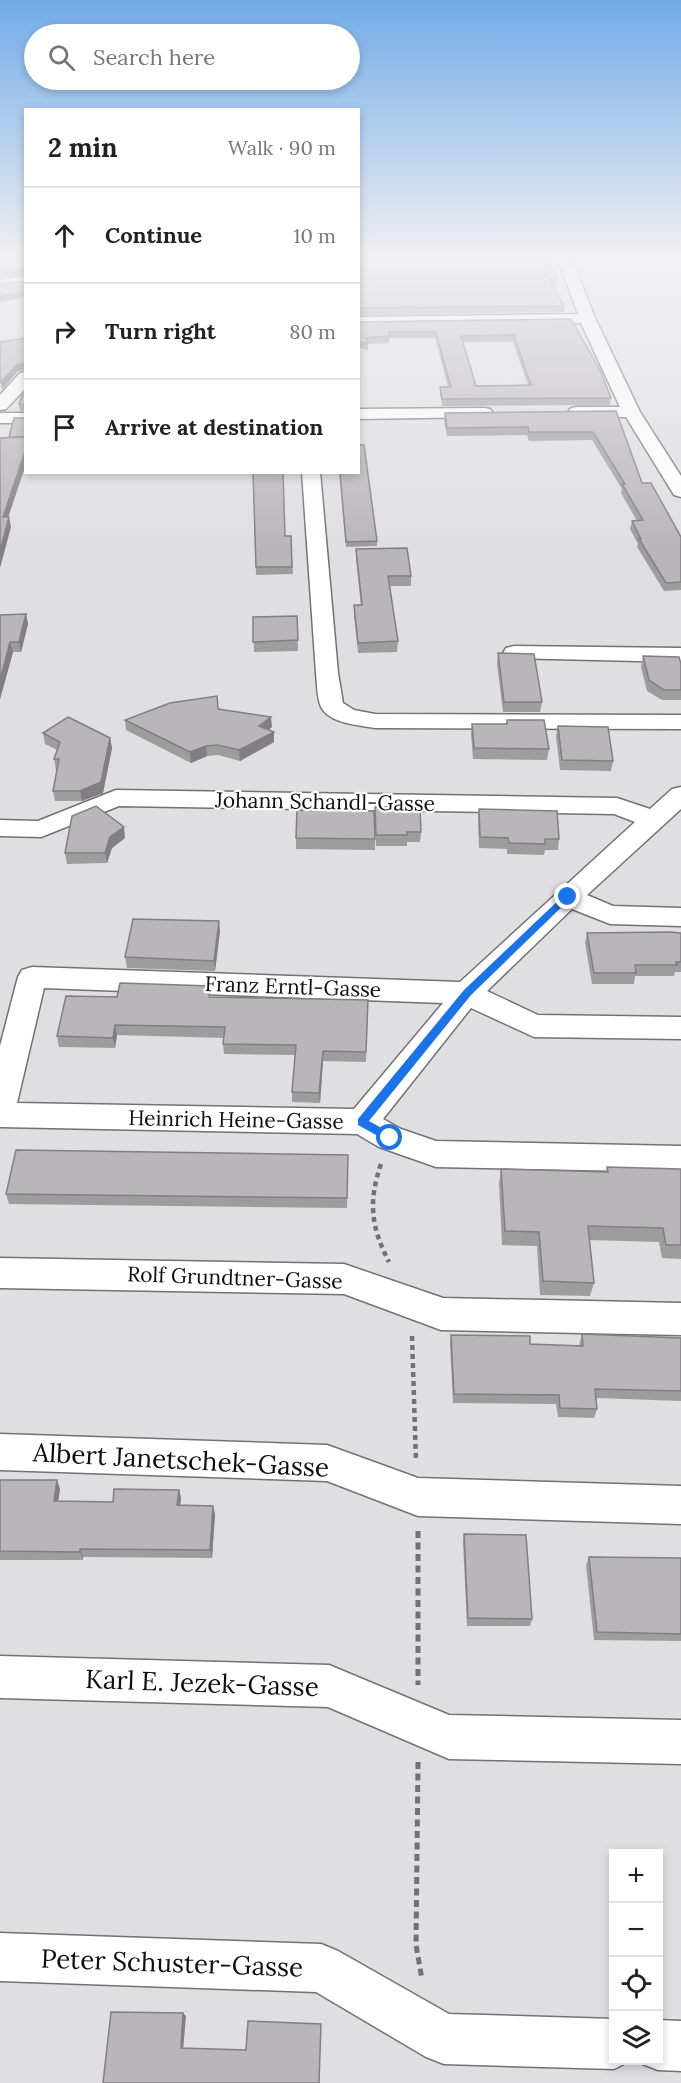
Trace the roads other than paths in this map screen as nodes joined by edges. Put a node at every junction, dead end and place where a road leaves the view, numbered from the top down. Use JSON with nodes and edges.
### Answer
{"nodes":[{"id":1,"x":603,"y":351,"type":"edge"},
{"id":2,"x":24,"y":379,"type":"edge"},
{"id":3,"x":0,"y":404,"type":"edge"},
{"id":4,"x":560,"y":412,"type":"edge"},
{"id":5,"x":631,"y":412,"type":"junction"},
{"id":6,"x":501,"y":413,"type":"edge"},
{"id":7,"x":360,"y":414,"type":"edge"},
{"id":8,"x":0,"y":418,"type":"edge"},
{"id":9,"x":24,"y":418,"type":"edge"},
{"id":10,"x":311,"y":474,"type":"edge"},
{"id":11,"x":681,"y":491,"type":"edge"},
{"id":12,"x":514,"y":653,"type":"edge"},
{"id":13,"x":681,"y":656,"type":"edge"},
{"id":14,"x":681,"y":722,"type":"edge"},
{"id":15,"x":681,"y":795,"type":"edge"},
{"id":16,"x":654,"y":820,"type":"junction"},
{"id":17,"x":0,"y":828,"type":"edge"},
{"id":18,"x":568,"y":897,"type":"junction"},
{"id":19,"x":681,"y":917,"type":"edge"},
{"id":20,"x":467,"y":993,"type":"junction"},
{"id":21,"x":681,"y":1028,"type":"edge"},
{"id":22,"x":0,"y":1108,"type":"edge"},
{"id":23,"x":0,"y":1115,"type":"edge"},
{"id":24,"x":362,"y":1122,"type":"junction"},
{"id":25,"x":681,"y":1159,"type":"edge"},
{"id":26,"x":0,"y":1273,"type":"edge"},
{"id":27,"x":681,"y":1319,"type":"edge"},
{"id":28,"x":0,"y":1452,"type":"edge"},
{"id":29,"x":681,"y":1505,"type":"edge"},
{"id":30,"x":0,"y":1677,"type":"edge"},
{"id":31,"x":681,"y":1742,"type":"edge"},
{"id":32,"x":0,"y":1957,"type":"edge"},
{"id":33,"x":609,"y":2044,"type":"edge"},
{"id":34,"x":663,"y":2045,"type":"edge"},
{"id":35,"x":681,"y":2046,"type":"edge"}],
"edges":[{"from":1,"to":5,"type":"street"},
{"from":2,"to":3,"type":"street"},
{"from":4,"to":5,"type":"street"},
{"from":5,"to":11,"type":"street"},
{"from":6,"to":7,"type":"street"},
{"from":8,"to":9,"type":"street"},
{"from":10,"to":14,"type":"street"},
{"from":12,"to":13,"type":"street"},
{"from":15,"to":16,"type":"street"},
{"from":16,"to":17,"type":"street","name":"Johann Schandl-Gasse"},
{"from":16,"to":18,"type":"street"},
{"from":18,"to":19,"type":"street"},
{"from":18,"to":20,"type":"street"},
{"from":20,"to":21,"type":"street","name":"Franz Erntl-Gasse"},
{"from":20,"to":22,"type":"street","name":"Franz Erntl-Gasse"},
{"from":20,"to":24,"type":"street"},
{"from":23,"to":24,"type":"street","name":"Heinrich Heine-Gasse"},
{"from":24,"to":25,"type":"street","name":"Heinrich Heine-Gasse"},
{"from":26,"to":27,"type":"street","name":"Rolf Grundtner-Gasse"},
{"from":28,"to":29,"type":"street","name":"Albert Janetschek-Gasse"},
{"from":30,"to":31,"type":"street","name":"Karl E. Jezek-Gasse"},
{"from":32,"to":33,"type":"street","name":"Peter Schuster-Gasse"},
{"from":34,"to":35,"type":"street"}]}
